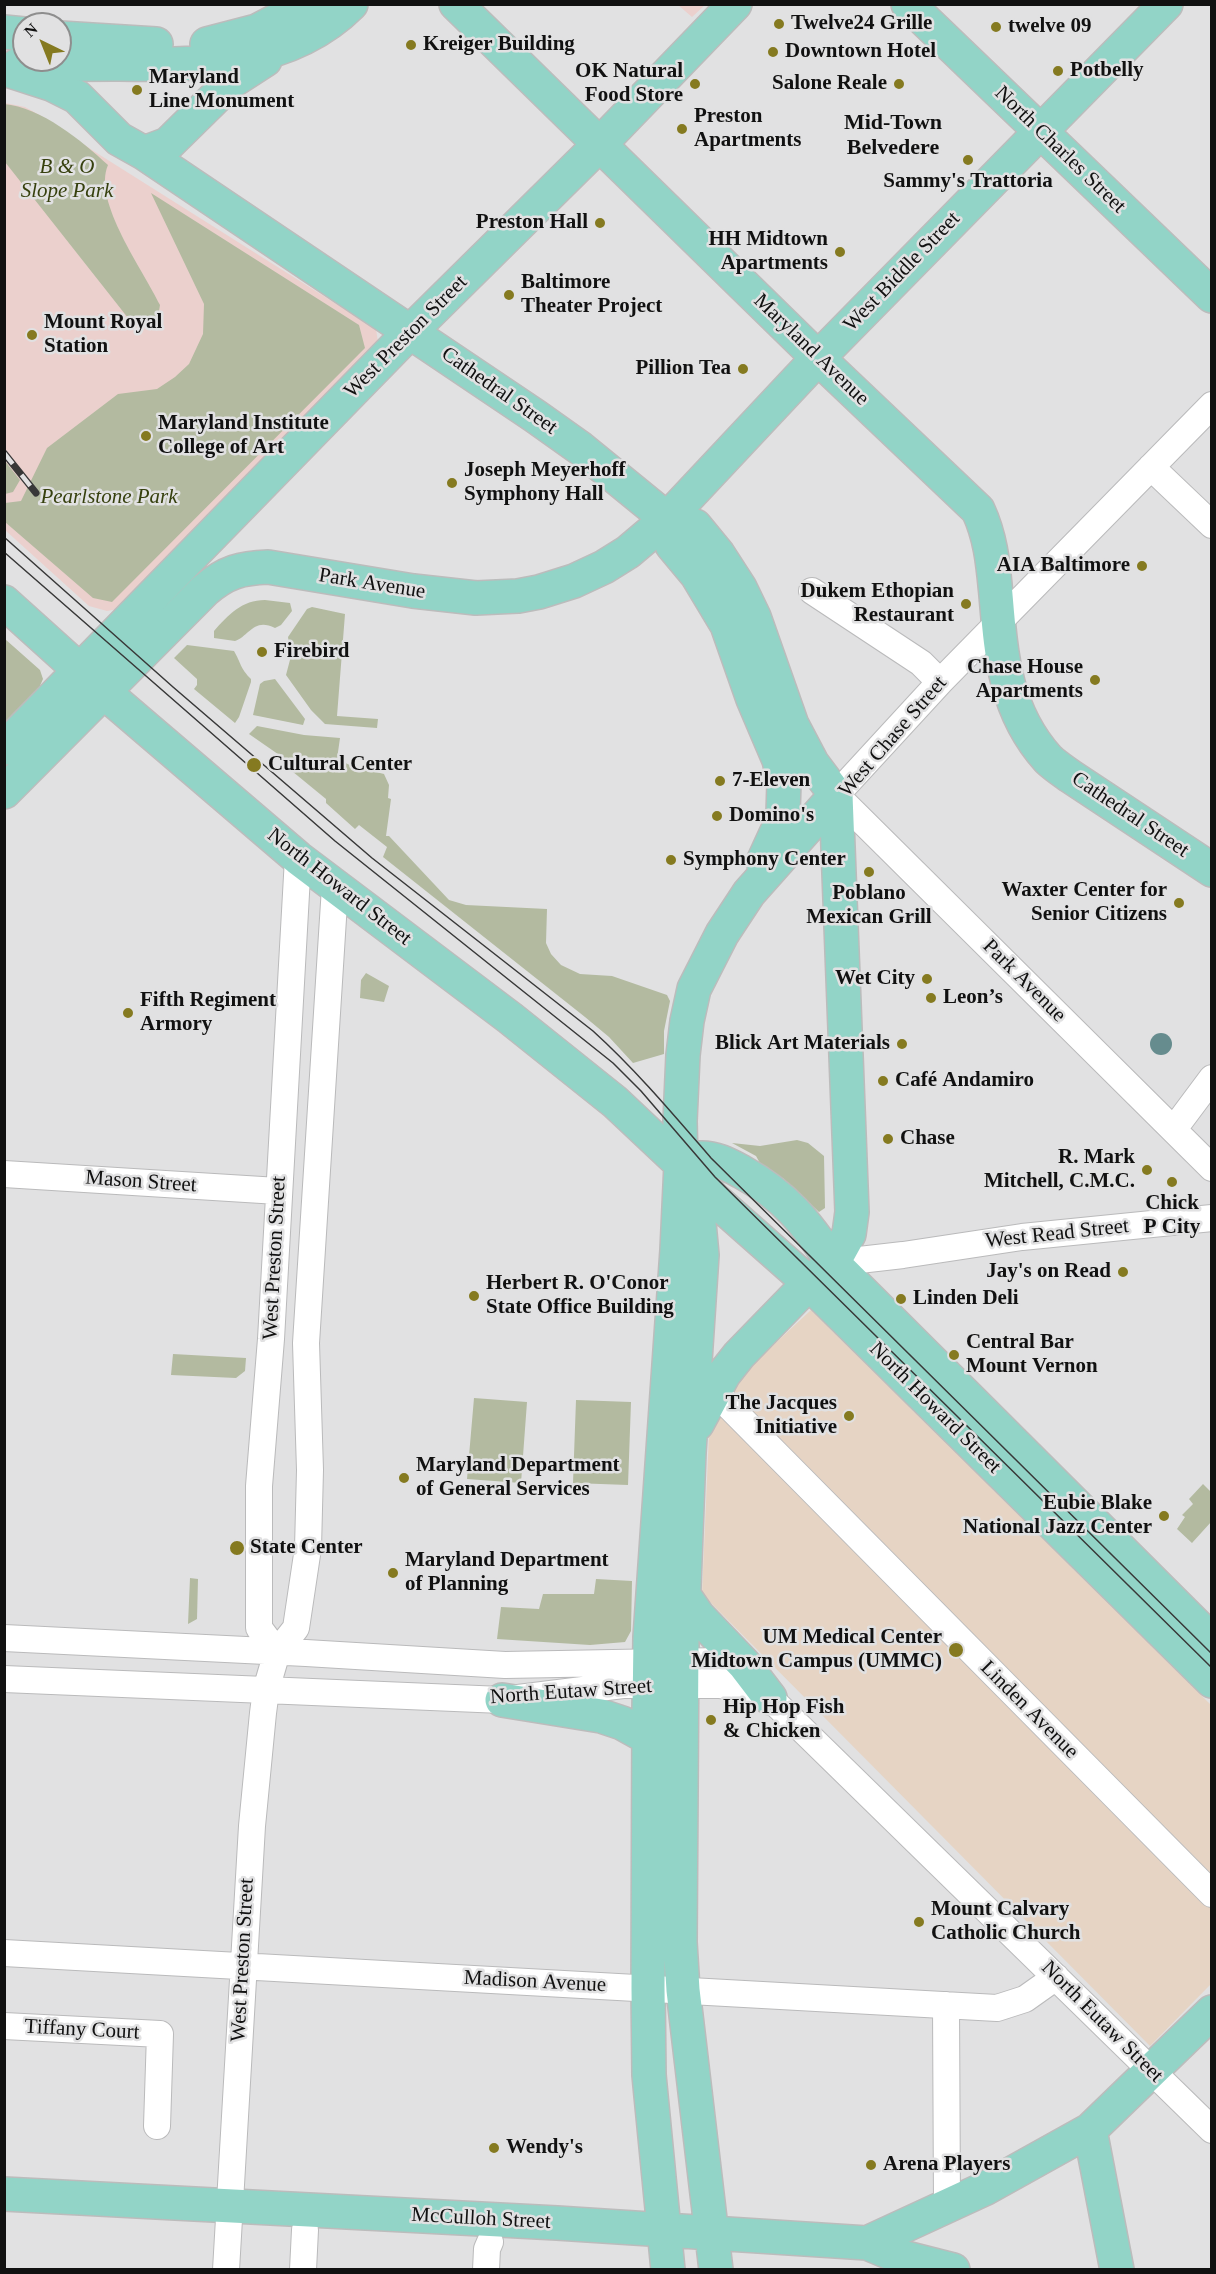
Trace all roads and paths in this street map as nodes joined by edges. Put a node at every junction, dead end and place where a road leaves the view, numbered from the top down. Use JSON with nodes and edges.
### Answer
{"nodes":[{"id":1,"x":308,"y":4,"type":"edge"},
{"id":2,"x":351,"y":4,"type":"edge"},
{"id":3,"x":456,"y":4,"type":"edge"},
{"id":4,"x":735,"y":4,"type":"edge"},
{"id":5,"x":908,"y":4,"type":"edge"},
{"id":6,"x":1166,"y":4,"type":"edge"},
{"id":7,"x":72,"y":39,"type":"edge"},
{"id":8,"x":295,"y":43,"type":"junction"},
{"id":9,"x":72,"y":56,"type":"edge"},
{"id":10,"x":72,"y":57,"type":"edge"},
{"id":11,"x":4,"y":69,"type":"edge"},
{"id":12,"x":1040,"y":131,"type":"junction"},
{"id":13,"x":600,"y":144,"type":"junction"},
{"id":14,"x":144,"y":153,"type":"junction"},
{"id":15,"x":1212,"y":296,"type":"edge"},
{"id":16,"x":411,"y":331,"type":"junction"},
{"id":17,"x":818,"y":358,"type":"junction"},
{"id":18,"x":1212,"y":405,"type":"edge"},
{"id":19,"x":1151,"y":466,"type":"junction"},
{"id":20,"x":667,"y":519,"type":"junction"},
{"id":21,"x":1212,"y":525,"type":"edge"},
{"id":22,"x":812,"y":591,"type":"dead end"},
{"id":23,"x":4,"y":602,"type":"edge"},
{"id":24,"x":998,"y":623,"type":"junction"},
{"id":25,"x":79,"y":670,"type":"junction"},
{"id":26,"x":940,"y":682,"type":"junction"},
{"id":27,"x":105,"y":693,"type":"junction"},
{"id":28,"x":4,"y":748,"type":"edge"},
{"id":29,"x":1049,"y":759,"type":"joint"},
{"id":30,"x":4,"y":792,"type":"edge"},
{"id":31,"x":836,"y":795,"type":"junction"},
{"id":32,"x":298,"y":858,"type":"junction"},
{"id":33,"x":1212,"y":870,"type":"edge"},
{"id":34,"x":335,"y":887,"type":"junction"},
{"id":35,"x":749,"y":893,"type":"junction"},
{"id":36,"x":1212,"y":1078,"type":"edge"},
{"id":37,"x":1174,"y":1129,"type":"junction"},
{"id":38,"x":681,"y":1164,"type":"junction"},
{"id":39,"x":1212,"y":1168,"type":"edge"},
{"id":40,"x":4,"y":1174,"type":"edge"},
{"id":41,"x":278,"y":1191,"type":"junction"},
{"id":42,"x":1212,"y":1218,"type":"edge"},
{"id":43,"x":858,"y":1225,"type":"junction"},
{"id":44,"x":903,"y":1255,"type":"junction"},
{"id":45,"x":821,"y":1273,"type":"junction"},
{"id":46,"x":704,"y":1382,"type":"junction"},
{"id":47,"x":683,"y":1594,"type":"junction"},
{"id":48,"x":4,"y":1638,"type":"edge"},
{"id":49,"x":1212,"y":1641,"type":"edge"},
{"id":50,"x":277,"y":1652,"type":"junction"},
{"id":51,"x":744,"y":1664,"type":"junction"},
{"id":52,"x":649,"y":1674,"type":"junction"},
{"id":53,"x":681,"y":1674,"type":"junction"},
{"id":54,"x":4,"y":1679,"type":"edge"},
{"id":55,"x":1212,"y":1681,"type":"edge"},
{"id":56,"x":266,"y":1690,"type":"junction"},
{"id":57,"x":770,"y":1698,"type":"junction"},
{"id":58,"x":502,"y":1700,"type":"junction"},
{"id":59,"x":649,"y":1738,"type":"junction"},
{"id":60,"x":1212,"y":1894,"type":"edge"},
{"id":61,"x":4,"y":1953,"type":"edge"},
{"id":62,"x":243,"y":1965,"type":"junction"},
{"id":63,"x":1056,"y":1977,"type":"junction"},
{"id":64,"x":648,"y":1988,"type":"junction"},
{"id":65,"x":683,"y":1990,"type":"junction"},
{"id":66,"x":946,"y":2005,"type":"junction"},
{"id":67,"x":1212,"y":2012,"type":"edge"},
{"id":68,"x":4,"y":2026,"type":"edge"},
{"id":69,"x":1152,"y":2072,"type":"junction"},
{"id":70,"x":158,"y":2126,"type":"dead end"},
{"id":71,"x":1090,"y":2130,"type":"junction"},
{"id":72,"x":1212,"y":2130,"type":"edge"},
{"id":73,"x":4,"y":2194,"type":"edge"},
{"id":74,"x":230,"y":2206,"type":"junction"},
{"id":75,"x":947,"y":2206,"type":"junction"},
{"id":76,"x":664,"y":2229,"type":"junction"},
{"id":77,"x":305,"y":2230,"type":"dead end"},
{"id":78,"x":712,"y":2232,"type":"junction"},
{"id":79,"x":490,"y":2242,"type":"dead end"},
{"id":80,"x":867,"y":2243,"type":"junction"},
{"id":81,"x":226,"y":2270,"type":"edge"},
{"id":82,"x":303,"y":2270,"type":"edge"},
{"id":83,"x":486,"y":2270,"type":"edge"},
{"id":84,"x":668,"y":2270,"type":"edge"},
{"id":85,"x":716,"y":2270,"type":"edge"},
{"id":86,"x":953,"y":2270,"type":"edge"},
{"id":87,"x":1117,"y":2270,"type":"edge"}],
"edges":[{"from":1,"to":7,"type":"main road"},
{"from":2,"to":8,"type":"main road"},
{"from":3,"to":13,"type":"main road","name":"Maryland Avenue"},
{"from":4,"to":13,"type":"main road","name":"West Preston Street"},
{"from":5,"to":12,"type":"main road","name":"North Charles Street"},
{"from":6,"to":12,"type":"main road","name":"West Biddle Street"},
{"from":8,"to":9,"type":"main road"},
{"from":8,"to":14,"type":"main road"},
{"from":10,"to":14,"type":"main road","name":"Cathedral Street"},
{"from":11,"to":14,"type":"main road","name":"Cathedral Street"},
{"from":12,"to":15,"type":"main road","name":"North Charles Street"},
{"from":12,"to":17,"type":"main road","name":"West Biddle Street"},
{"from":13,"to":16,"type":"main road","name":"West Preston Street"},
{"from":13,"to":17,"type":"main road","name":"Maryland Avenue"},
{"from":14,"to":16,"type":"main road","name":"Cathedral Street"},
{"from":16,"to":20,"type":"main road","name":"Cathedral Street"},
{"from":16,"to":25,"type":"main road","name":"West Preston Street"},
{"from":17,"to":20,"type":"main road","name":"West Biddle Street"},
{"from":17,"to":24,"type":"main road","name":"Maryland Avenue"},
{"from":18,"to":19,"type":"street","name":"West Chase Street"},
{"from":19,"to":21,"type":"street"},
{"from":19,"to":24,"type":"street","name":"West Chase Street"},
{"from":20,"to":27,"type":"main road","name":"Park Avenue"},
{"from":20,"to":31,"type":"main road"},
{"from":20,"to":35,"type":"main road"},
{"from":22,"to":26,"type":"street"},
{"from":23,"to":25,"type":"main road","name":"North Howard Street"},
{"from":24,"to":26,"type":"street","name":"West Chase Street"},
{"from":24,"to":29,"type":"main road","name":"Maryland Avenue"},
{"from":25,"to":27,"type":"main road","name":"North Howard Street"},
{"from":25,"to":28,"type":"main road","name":"West Preston Street"},
{"from":26,"to":31,"type":"street","name":"West Chase Street"},
{"from":27,"to":30,"type":"main road","name":"Park Avenue"},
{"from":27,"to":32,"type":"main road","name":"North Howard Street"},
{"from":29,"to":33,"type":"main road","name":"Cathedral Street"},
{"from":31,"to":35,"type":"main road"},
{"from":31,"to":37,"type":"street","name":"Park Avenue"},
{"from":31,"to":43,"type":"main road","name":"West Chase Street"},
{"from":32,"to":34,"type":"main road","name":"North Howard Street"},
{"from":32,"to":41,"type":"street","name":"West Preston Street"},
{"from":34,"to":38,"type":"main road","name":"North Howard Street"},
{"from":34,"to":50,"type":"street","name":"West Preston Street"},
{"from":35,"to":38,"type":"main road"},
{"from":36,"to":37,"type":"street"},
{"from":37,"to":39,"type":"street","name":"Park Avenue"},
{"from":38,"to":45,"type":"main road","name":"North Howard Street"},
{"from":38,"to":45,"type":"main road","name":"North Howard Street"},
{"from":38,"to":46,"type":"main road"},
{"from":38,"to":52,"type":"main road"},
{"from":40,"to":41,"type":"street","name":"Mason Street"},
{"from":41,"to":50,"type":"street","name":"West Preston Street"},
{"from":42,"to":44,"type":"street","name":"West Read Street"},
{"from":43,"to":44,"type":"street"},
{"from":43,"to":45,"type":"main road","name":"West Chase Street"},
{"from":44,"to":45,"type":"street","name":"West Read Street"},
{"from":45,"to":46,"type":"main road"},
{"from":45,"to":49,"type":"main road","name":"North Howard Street"},
{"from":45,"to":55,"type":"main road","name":"North Howard Street"},
{"from":46,"to":47,"type":"main road"},
{"from":46,"to":60,"type":"street","name":"Linden Avenue"},
{"from":47,"to":51,"type":"main road"},
{"from":47,"to":53,"type":"main road"},
{"from":48,"to":50,"type":"street","name":"North Eutaw Street"},
{"from":50,"to":52,"type":"street","name":"North Eutaw Street"},
{"from":50,"to":56,"type":"street","name":"West Preston Street"},
{"from":51,"to":53,"type":"street","name":"North Eutaw Street"},
{"from":51,"to":57,"type":"main road"},
{"from":52,"to":53,"type":"street","name":"North Eutaw Street"},
{"from":52,"to":58,"type":"street","name":"North Eutaw Street"},
{"from":52,"to":59,"type":"main road"},
{"from":53,"to":57,"type":"street","name":"North Eutaw Street"},
{"from":53,"to":65,"type":"main road"},
{"from":54,"to":56,"type":"street","name":"North Eutaw Street"},
{"from":56,"to":58,"type":"street","name":"North Eutaw Street"},
{"from":56,"to":62,"type":"street","name":"West Preston Street"},
{"from":57,"to":63,"type":"street","name":"North Eutaw Street"},
{"from":58,"to":59,"type":"main road"},
{"from":59,"to":64,"type":"main road"},
{"from":61,"to":62,"type":"street","name":"Madison Avenue"},
{"from":62,"to":64,"type":"street","name":"Madison Avenue"},
{"from":62,"to":74,"type":"street","name":"West Preston Street"},
{"from":63,"to":66,"type":"street","name":"Madison Avenue"},
{"from":63,"to":69,"type":"street","name":"North Eutaw Street"},
{"from":64,"to":65,"type":"street","name":"Madison Avenue"},
{"from":64,"to":76,"type":"main road"},
{"from":65,"to":66,"type":"street","name":"Madison Avenue"},
{"from":65,"to":78,"type":"main road"},
{"from":66,"to":75,"type":"street"},
{"from":67,"to":69,"type":"main road"},
{"from":68,"to":70,"type":"street","name":"Tiffany Court"},
{"from":69,"to":71,"type":"main road"},
{"from":69,"to":72,"type":"street","name":"North Eutaw Street"},
{"from":71,"to":75,"type":"main road"},
{"from":71,"to":87,"type":"main road"},
{"from":73,"to":74,"type":"main road","name":"McCulloh Street"},
{"from":74,"to":76,"type":"main road","name":"McCulloh Street"},
{"from":74,"to":81,"type":"street","name":"West Preston Street"},
{"from":75,"to":80,"type":"main road"},
{"from":76,"to":78,"type":"main road","name":"McCulloh Street"},
{"from":76,"to":84,"type":"main road"},
{"from":77,"to":82,"type":"street"},
{"from":78,"to":80,"type":"main road","name":"McCulloh Street"},
{"from":78,"to":85,"type":"main road"},
{"from":79,"to":83,"type":"street"},
{"from":80,"to":86,"type":"main road","name":"McCulloh Street"}]}
